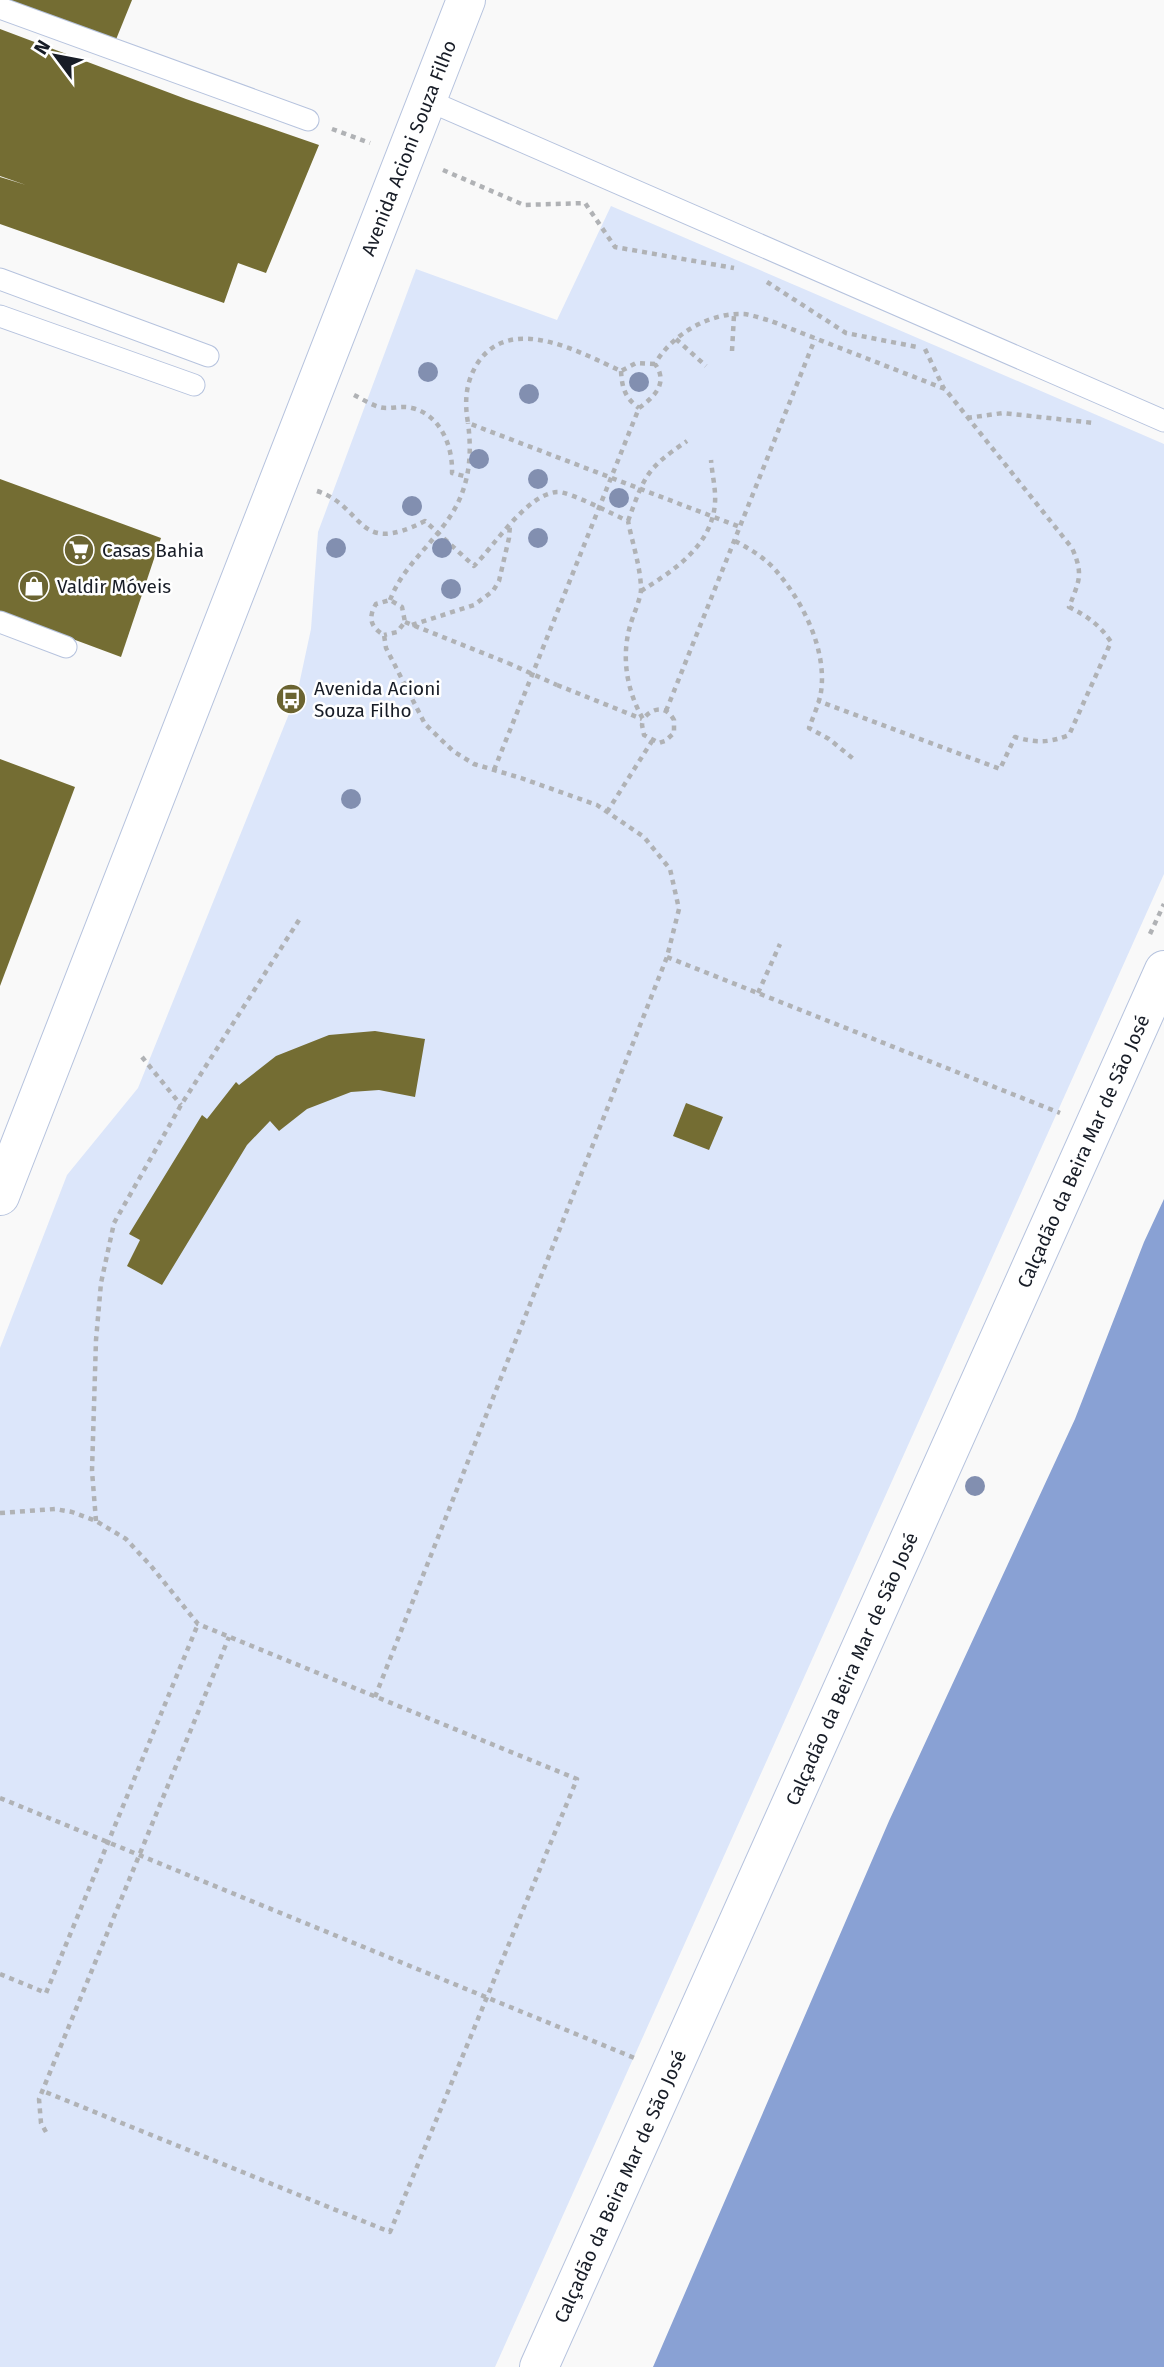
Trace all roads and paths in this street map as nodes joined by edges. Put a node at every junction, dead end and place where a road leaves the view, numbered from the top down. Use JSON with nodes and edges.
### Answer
{"nodes":[{"id":1,"x":466,"y":0,"type":"edge"},
{"id":2,"x":0,"y":8,"type":"edge"},
{"id":3,"x":427,"y":100,"type":"junction"},
{"id":4,"x":308,"y":120,"type":"joint"},
{"id":5,"x":405,"y":156,"type":"junction"},
{"id":6,"x":443,"y":170,"type":"dead end"},
{"id":7,"x":734,"y":268,"type":"dead end"},
{"id":8,"x":759,"y":277,"type":"dead end"},
{"id":9,"x":0,"y":279,"type":"edge"},
{"id":10,"x":734,"y":315,"type":"junction"},
{"id":11,"x":0,"y":316,"type":"edge"},
{"id":12,"x":676,"y":339,"type":"junction"},
{"id":13,"x":816,"y":339,"type":"junction"},
{"id":14,"x":732,"y":351,"type":"dead end"},
{"id":15,"x":208,"y":356,"type":"dead end"},
{"id":16,"x":655,"y":365,"type":"junction"},
{"id":17,"x":706,"y":366,"type":"dead end"},
{"id":18,"x":621,"y":371,"type":"junction"},
{"id":19,"x":194,"y":385,"type":"dead end"},
{"id":20,"x":945,"y":389,"type":"junction"},
{"id":21,"x":354,"y":395,"type":"dead end"},
{"id":22,"x":639,"y":408,"type":"junction"},
{"id":23,"x":966,"y":418,"type":"junction"},
{"id":24,"x":1164,"y":421,"type":"edge"},
{"id":25,"x":468,"y":423,"type":"junction"},
{"id":26,"x":1104,"y":427,"type":"dead end"},
{"id":27,"x":687,"y":441,"type":"dead end"},
{"id":28,"x":711,"y":460,"type":"dead end"},
{"id":29,"x":468,"y":477,"type":"junction"},
{"id":30,"x":611,"y":477,"type":"junction"},
{"id":31,"x":640,"y":488,"type":"junction"},
{"id":32,"x":317,"y":491,"type":"dead end"},
{"id":33,"x":599,"y":509,"type":"junction"},
{"id":34,"x":713,"y":517,"type":"junction"},
{"id":35,"x":628,"y":521,"type":"junction"},
{"id":36,"x":510,"y":524,"type":"junction"},
{"id":37,"x":740,"y":527,"type":"junction"},
{"id":38,"x":438,"y":533,"type":"junction"},
{"id":39,"x":734,"y":541,"type":"junction"},
{"id":40,"x":641,"y":591,"type":"junction"},
{"id":41,"x":390,"y":600,"type":"junction"},
{"id":42,"x":0,"y":622,"type":"edge"},
{"id":43,"x":405,"y":622,"type":"junction"},
{"id":44,"x":412,"y":625,"type":"junction"},
{"id":45,"x":384,"y":635,"type":"junction"},
{"id":46,"x":66,"y":647,"type":"dead end"},
{"id":47,"x":818,"y":701,"type":"junction"},
{"id":48,"x":666,"y":711,"type":"junction"},
{"id":49,"x":643,"y":719,"type":"junction"},
{"id":50,"x":652,"y":741,"type":"junction"},
{"id":51,"x":856,"y":761,"type":"dead end"},
{"id":52,"x":494,"y":770,"type":"junction"},
{"id":53,"x":607,"y":812,"type":"junction"},
{"id":54,"x":299,"y":920,"type":"dead end"},
{"id":55,"x":780,"y":944,"type":"dead end"},
{"id":56,"x":667,"y":957,"type":"junction"},
{"id":57,"x":1164,"y":970,"type":"edge"},
{"id":58,"x":758,"y":993,"type":"junction"},
{"id":59,"x":142,"y":1057,"type":"dead end"},
{"id":60,"x":181,"y":1105,"type":"junction"},
{"id":61,"x":1095,"y":1127,"type":"junction"},
{"id":62,"x":0,"y":1196,"type":"edge"},
{"id":63,"x":0,"y":1513,"type":"edge"},
{"id":64,"x":96,"y":1521,"type":"junction"},
{"id":65,"x":198,"y":1624,"type":"junction"},
{"id":66,"x":229,"y":1637,"type":"junction"},
{"id":67,"x":375,"y":1697,"type":"junction"},
{"id":68,"x":0,"y":1798,"type":"edge"},
{"id":69,"x":108,"y":1842,"type":"junction"},
{"id":70,"x":139,"y":1855,"type":"junction"},
{"id":71,"x":0,"y":1974,"type":"edge"},
{"id":72,"x":487,"y":1997,"type":"junction"},
{"id":73,"x":670,"y":2072,"type":"junction"},
{"id":74,"x":43,"y":2091,"type":"junction"},
{"id":75,"x":46,"y":2132,"type":"dead end"},
{"id":76,"x":539,"y":2367,"type":"edge"}],
"edges":[{"from":1,"to":3,"type":"street","name":"Avenida Acioni Souza Filho"},
{"from":2,"to":4,"type":"lane"},
{"from":3,"to":5,"type":"street","name":"Avenida Acioni Souza Filho"},
{"from":3,"to":24,"type":"lane"},
{"from":4,"to":5,"type":"path"},
{"from":5,"to":62,"type":"street","name":"Avenida Acioni Souza Filho"},
{"from":6,"to":7,"type":"path"},
{"from":8,"to":20,"type":"path"},
{"from":9,"to":15,"type":"lane"},
{"from":10,"to":12,"type":"path"},
{"from":10,"to":13,"type":"path"},
{"from":10,"to":14,"type":"path"},
{"from":11,"to":19,"type":"lane"},
{"from":12,"to":16,"type":"path"},
{"from":12,"to":17,"type":"path"},
{"from":13,"to":20,"type":"path"},
{"from":13,"to":37,"type":"path"},
{"from":16,"to":18,"type":"path"},
{"from":16,"to":22,"type":"path"},
{"from":18,"to":22,"type":"path"},
{"from":18,"to":25,"type":"path"},
{"from":20,"to":23,"type":"path"},
{"from":21,"to":29,"type":"path"},
{"from":22,"to":30,"type":"path"},
{"from":23,"to":26,"type":"path"},
{"from":23,"to":47,"type":"path"},
{"from":25,"to":29,"type":"path"},
{"from":25,"to":30,"type":"path"},
{"from":27,"to":31,"type":"path"},
{"from":28,"to":34,"type":"path"},
{"from":29,"to":38,"type":"path"},
{"from":30,"to":31,"type":"path"},
{"from":30,"to":33,"type":"path"},
{"from":31,"to":34,"type":"path"},
{"from":31,"to":35,"type":"path"},
{"from":32,"to":38,"type":"path"},
{"from":33,"to":35,"type":"path"},
{"from":33,"to":36,"type":"path"},
{"from":33,"to":52,"type":"path"},
{"from":34,"to":37,"type":"path"},
{"from":34,"to":40,"type":"path"},
{"from":35,"to":40,"type":"path"},
{"from":36,"to":38,"type":"path"},
{"from":36,"to":44,"type":"path"},
{"from":37,"to":39,"type":"path"},
{"from":38,"to":41,"type":"path"},
{"from":39,"to":47,"type":"path"},
{"from":39,"to":48,"type":"path"},
{"from":40,"to":49,"type":"path"},
{"from":41,"to":43,"type":"path"},
{"from":41,"to":45,"type":"path"},
{"from":42,"to":46,"type":"lane"},
{"from":43,"to":44,"type":"path"},
{"from":43,"to":45,"type":"path"},
{"from":44,"to":49,"type":"path","bridge":true},
{"from":45,"to":52,"type":"path"},
{"from":47,"to":51,"type":"path"},
{"from":48,"to":49,"type":"path"},
{"from":48,"to":50,"type":"path"},
{"from":49,"to":50,"type":"path"},
{"from":50,"to":53,"type":"path"},
{"from":52,"to":53,"type":"path"},
{"from":53,"to":56,"type":"path"},
{"from":54,"to":60,"type":"path"},
{"from":55,"to":58,"type":"path"},
{"from":56,"to":58,"type":"path"},
{"from":56,"to":67,"type":"path"},
{"from":57,"to":61,"type":"street","name":"Calçadão da Beira Mar de São José"},
{"from":58,"to":61,"type":"path"},
{"from":59,"to":60,"type":"path"},
{"from":60,"to":64,"type":"path"},
{"from":61,"to":73,"type":"street","name":"Calçadão da Beira Mar de São José"},
{"from":63,"to":64,"type":"path"},
{"from":64,"to":65,"type":"path"},
{"from":65,"to":66,"type":"path"},
{"from":65,"to":69,"type":"path"},
{"from":66,"to":67,"type":"path"},
{"from":66,"to":70,"type":"path"},
{"from":67,"to":72,"type":"path"},
{"from":68,"to":69,"type":"path"},
{"from":69,"to":70,"type":"path"},
{"from":69,"to":71,"type":"path"},
{"from":70,"to":72,"type":"path"},
{"from":70,"to":74,"type":"path"},
{"from":72,"to":73,"type":"path"},
{"from":72,"to":74,"type":"path"},
{"from":73,"to":76,"type":"street","name":"Calçadão da Beira Mar de São José"},
{"from":74,"to":75,"type":"path"}]}
